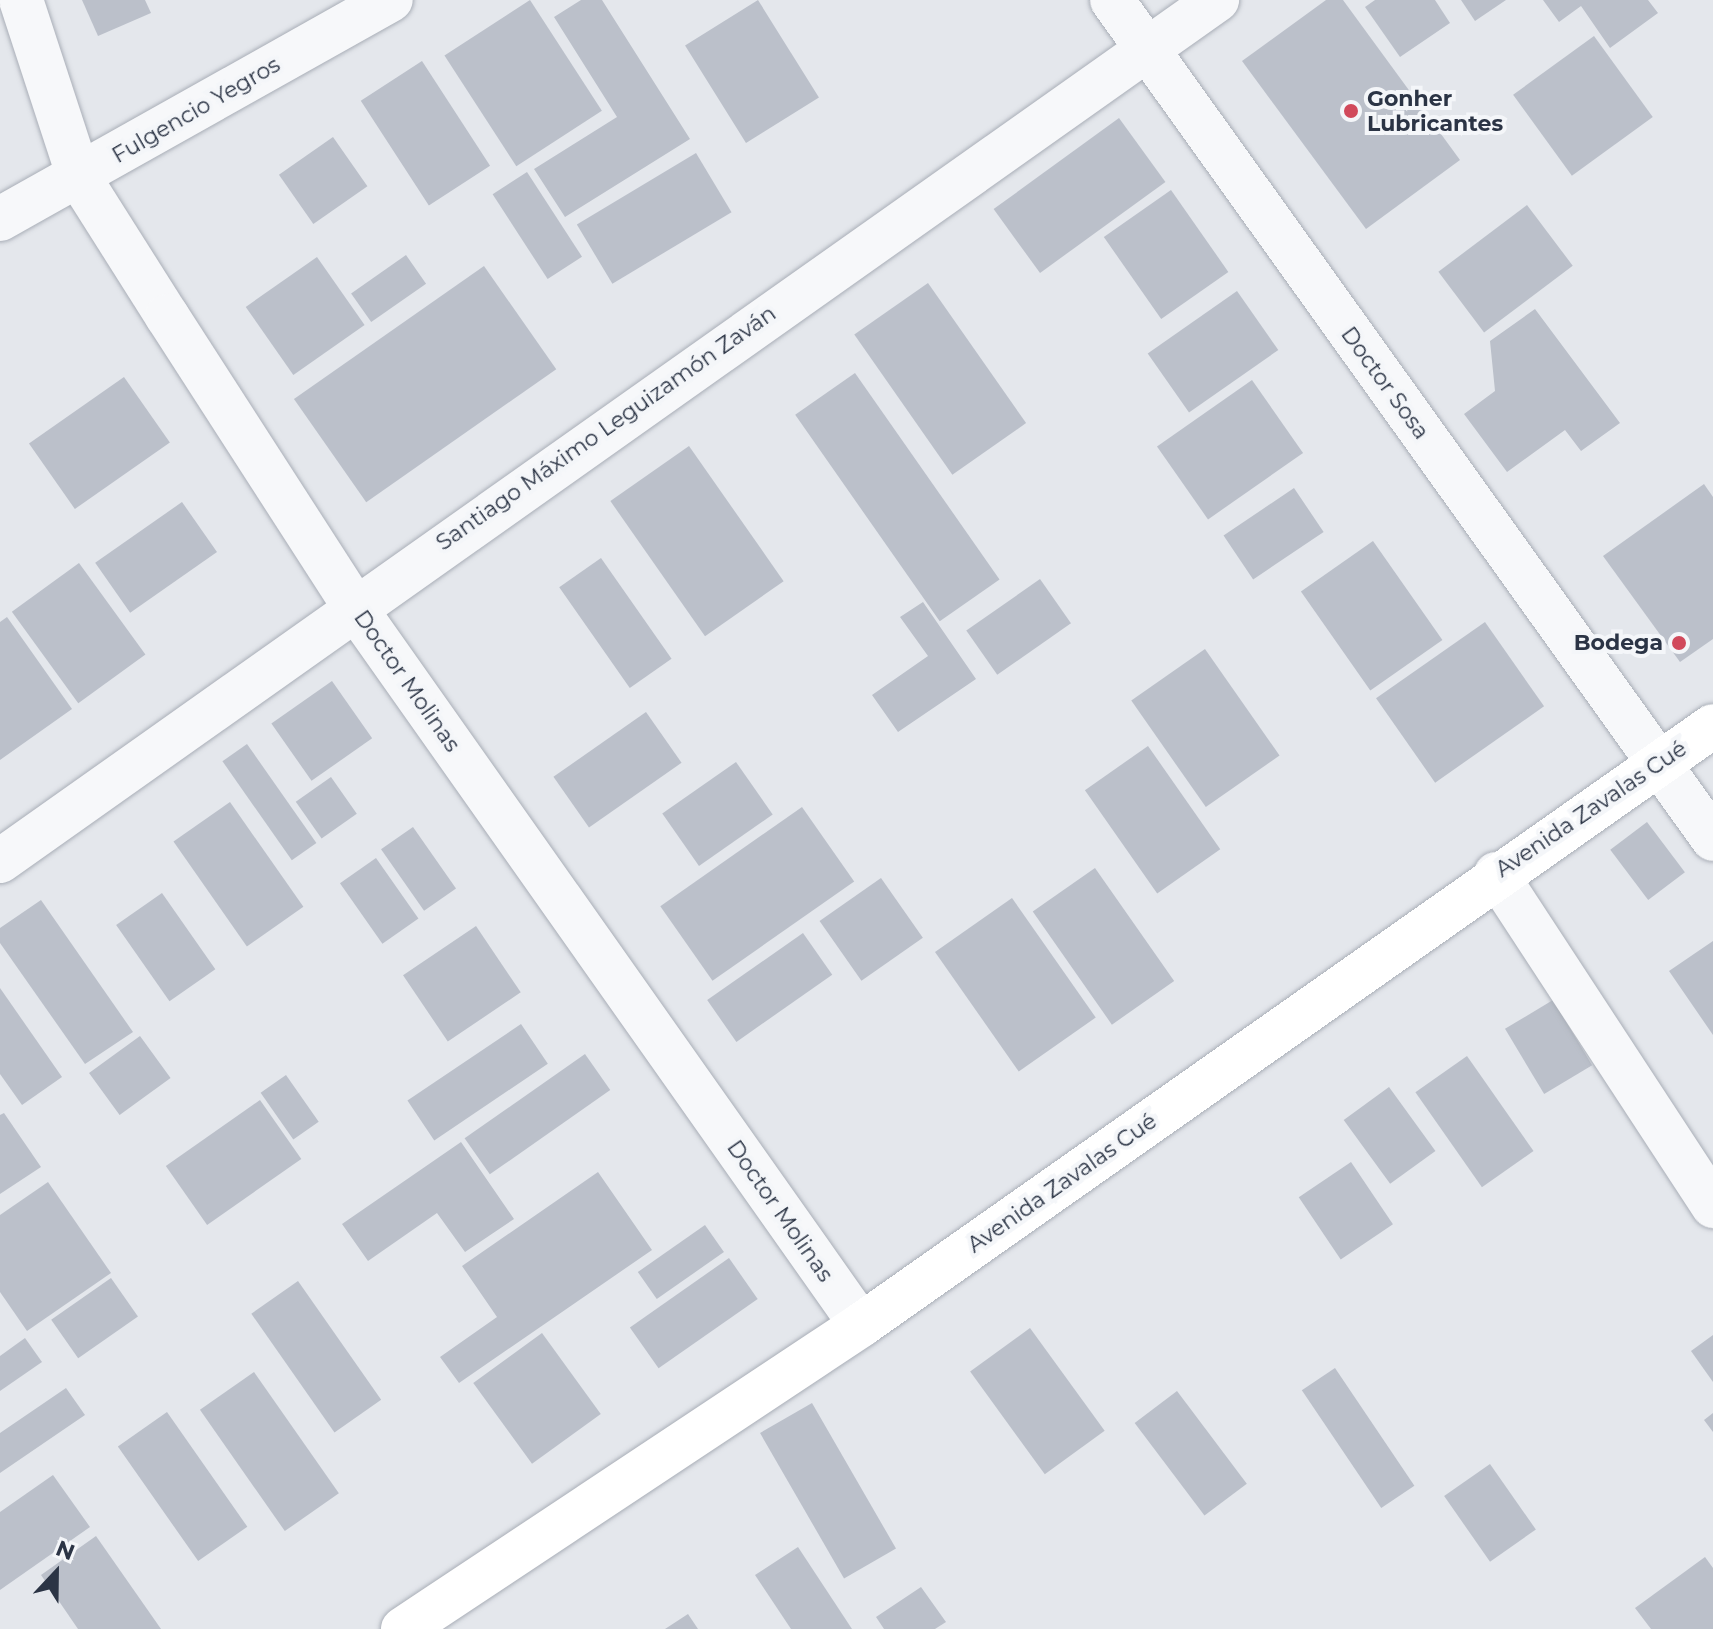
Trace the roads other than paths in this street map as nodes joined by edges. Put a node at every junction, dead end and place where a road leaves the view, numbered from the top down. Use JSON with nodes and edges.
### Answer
{"nodes":[{"id":1,"x":21,"y":0,"type":"edge"},
{"id":2,"x":391,"y":0,"type":"edge"},
{"id":3,"x":1112,"y":0,"type":"edge"},
{"id":4,"x":1217,"y":0,"type":"edge"},
{"id":5,"x":1144,"y":50,"type":"junction"},
{"id":6,"x":79,"y":177,"type":"junction"},
{"id":7,"x":0,"y":219,"type":"edge"},
{"id":8,"x":353,"y":605,"type":"junction"},
{"id":9,"x":1713,"y":726,"type":"edge"},
{"id":10,"x":1660,"y":764,"type":"junction"},
{"id":11,"x":1713,"y":839,"type":"edge"},
{"id":12,"x":0,"y":861,"type":"edge"},
{"id":13,"x":1496,"y":874,"type":"junction"},
{"id":14,"x":1713,"y":1206,"type":"edge"},
{"id":15,"x":861,"y":1325,"type":"junction"},
{"id":16,"x":403,"y":1629,"type":"edge"}],
"edges":[{"from":1,"to":6,"type":"street","name":"Doctor Molinas"},
{"from":2,"to":6,"type":"street","name":"Fulgencio Yegros"},
{"from":3,"to":5,"type":"street","name":"Doctor Sosa"},
{"from":4,"to":5,"type":"street","name":"Santiago Máximo Leguizamón Zaván"},
{"from":5,"to":8,"type":"street","name":"Santiago Máximo Leguizamón Zaván"},
{"from":5,"to":10,"type":"street","name":"Doctor Sosa"},
{"from":6,"to":7,"type":"street","name":"Fulgencio Yegros"},
{"from":6,"to":8,"type":"street","name":"Doctor Molinas"},
{"from":8,"to":12,"type":"street","name":"Santiago Máximo Leguizamón Zaván"},
{"from":8,"to":15,"type":"street","name":"Doctor Molinas"},
{"from":9,"to":10,"type":"main road","name":"Avenida Zavalas Cué"},
{"from":10,"to":11,"type":"street","name":"Doctor Sosa"},
{"from":10,"to":13,"type":"main road","name":"Avenida Zavalas Cué"},
{"from":13,"to":14,"type":"street"},
{"from":13,"to":15,"type":"main road","name":"Avenida Zavalas Cué"},
{"from":15,"to":16,"type":"main road","name":"Avenida Zavalas Cué"}]}
